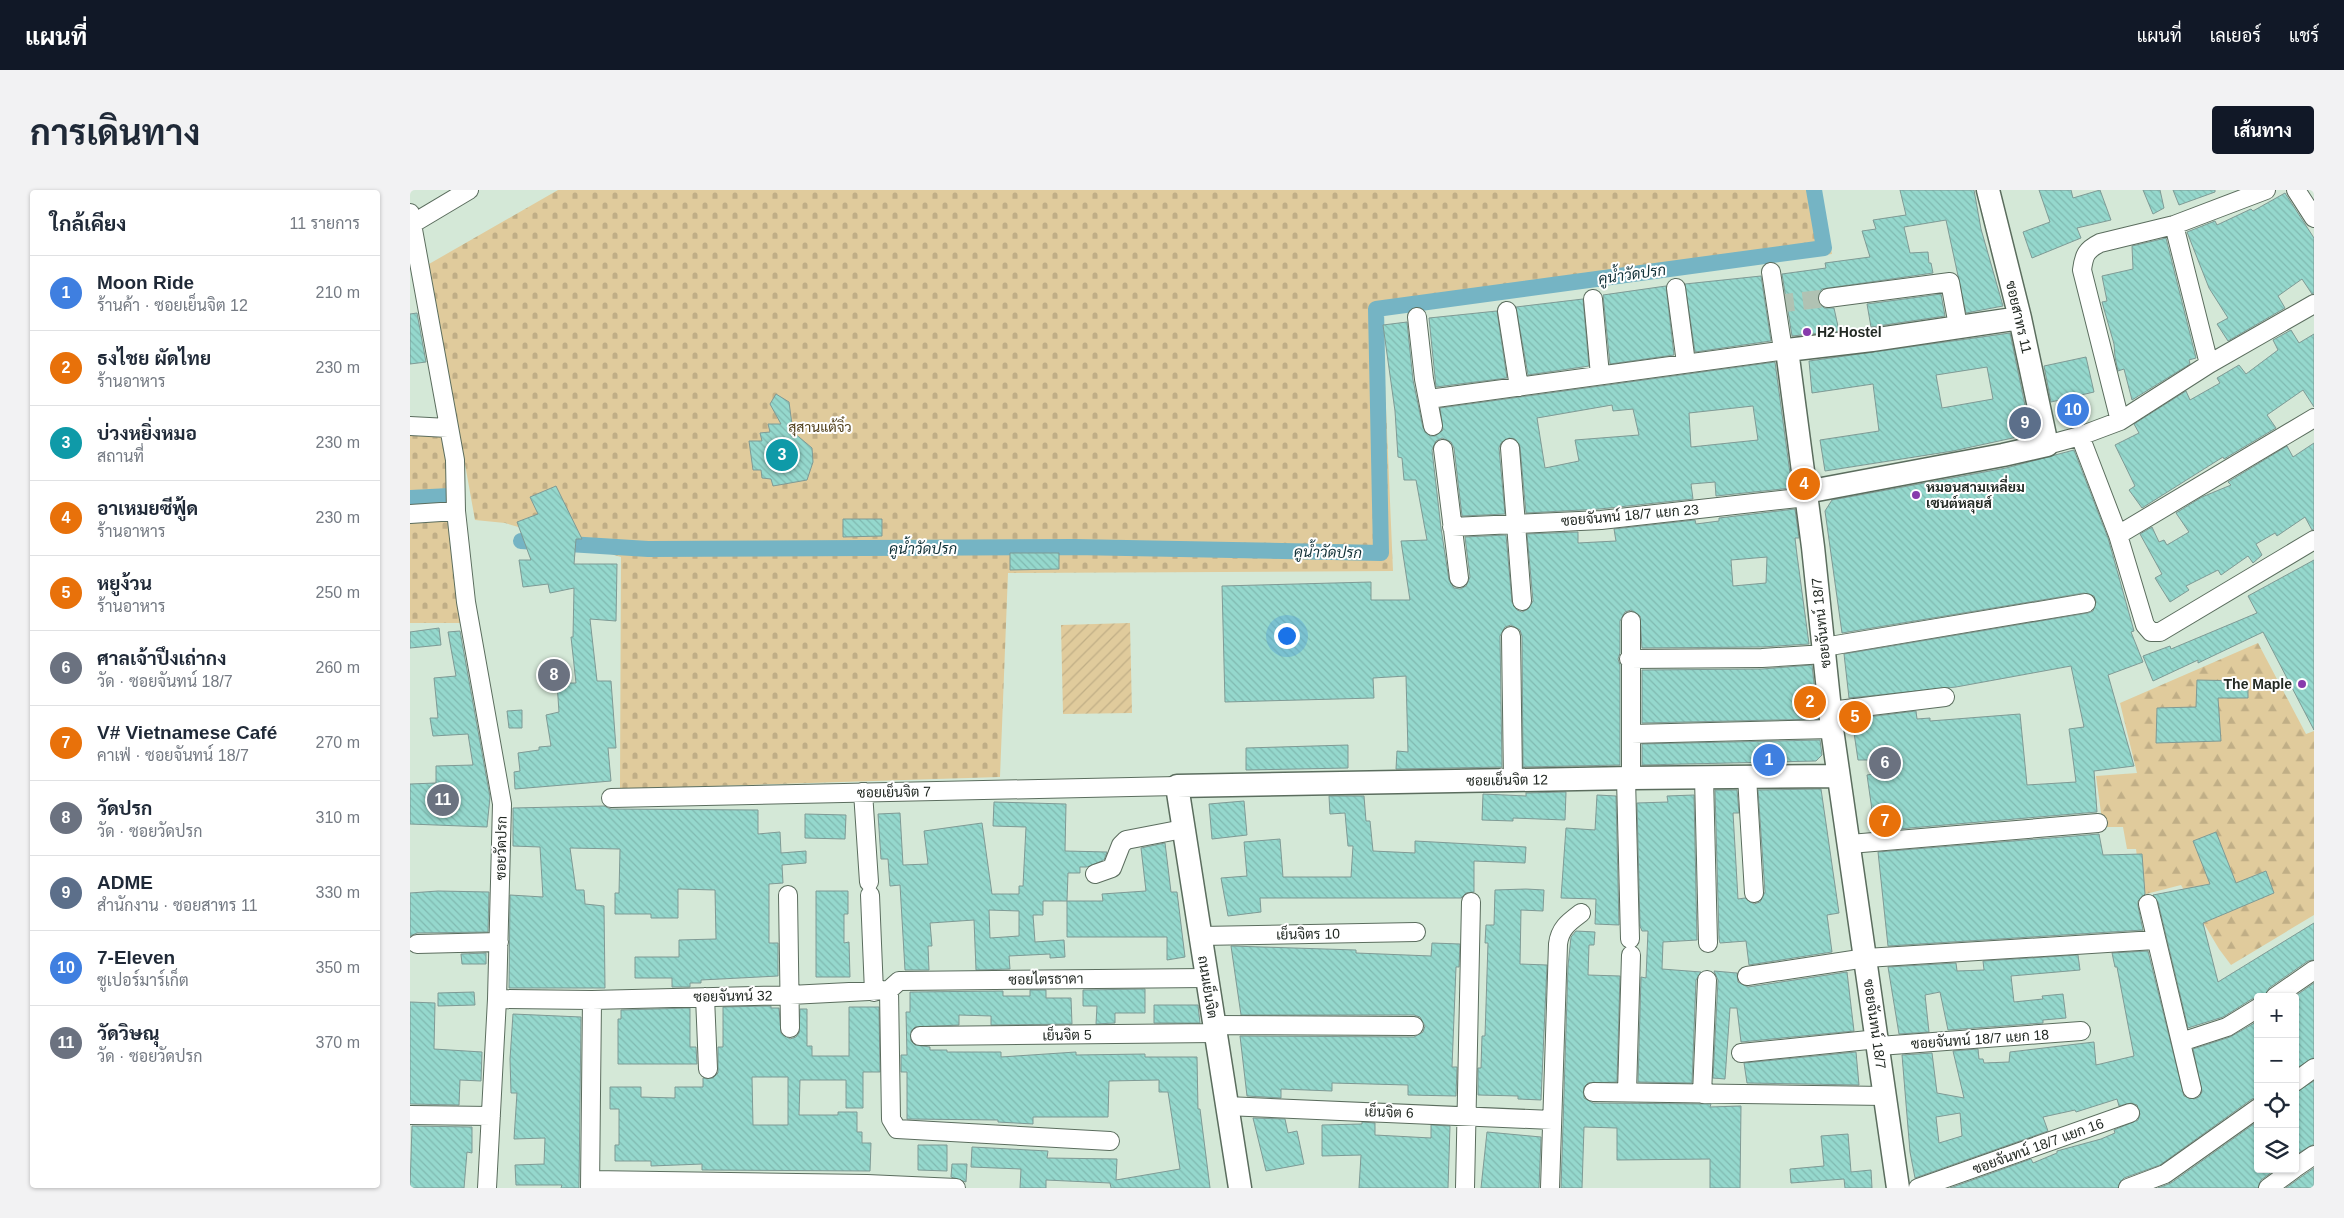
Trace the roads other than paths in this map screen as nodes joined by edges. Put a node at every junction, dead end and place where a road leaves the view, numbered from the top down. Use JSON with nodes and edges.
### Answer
{"nodes":[{"id":1,"x":469,"y":190,"type":"edge"},
{"id":2,"x":1988,"y":190,"type":"edge"},
{"id":3,"x":2266,"y":190,"type":"edge"},
{"id":4,"x":2296,"y":190,"type":"edge"},
{"id":5,"x":411,"y":218,"type":"edge"},
{"id":6,"x":2314,"y":218,"type":"edge"},
{"id":7,"x":2174,"y":225,"type":"junction"},
{"id":8,"x":1771,"y":272,"type":"dead end"},
{"id":9,"x":1676,"y":288,"type":"dead end"},
{"id":10,"x":1828,"y":298,"type":"tunnel mouth"},
{"id":11,"x":1593,"y":299,"type":"dead end"},
{"id":12,"x":2314,"y":304,"type":"edge"},
{"id":13,"x":1507,"y":311,"type":"dead end"},
{"id":14,"x":1417,"y":318,"type":"dead end"},
{"id":15,"x":2020,"y":318,"type":"junction"},
{"id":16,"x":1958,"y":326,"type":"junction"},
{"id":17,"x":1785,"y":350,"type":"junction"},
{"id":18,"x":1686,"y":363,"type":"junction"},
{"id":19,"x":2209,"y":364,"type":"junction"},
{"id":20,"x":1600,"y":375,"type":"junction"},
{"id":21,"x":1519,"y":387,"type":"junction"},
{"id":22,"x":1429,"y":399,"type":"junction"},
{"id":23,"x":2314,"y":418,"type":"edge"},
{"id":24,"x":2120,"y":421,"type":"junction"},
{"id":25,"x":410,"y":426,"type":"edge"},
{"id":26,"x":1433,"y":426,"type":"dead end"},
{"id":27,"x":448,"y":428,"type":"junction"},
{"id":28,"x":2080,"y":436,"type":"junction"},
{"id":29,"x":2047,"y":445,"type":"junction"},
{"id":30,"x":1443,"y":448,"type":"dead end"},
{"id":31,"x":1510,"y":448,"type":"dead end"},
{"id":32,"x":1807,"y":494,"type":"junction"},
{"id":33,"x":456,"y":511,"type":"junction"},
{"id":34,"x":410,"y":514,"type":"edge"},
{"id":35,"x":1516,"y":524,"type":"junction"},
{"id":36,"x":1452,"y":527,"type":"junction"},
{"id":37,"x":2118,"y":535,"type":"junction"},
{"id":38,"x":2314,"y":540,"type":"edge"},
{"id":39,"x":1460,"y":578,"type":"dead end"},
{"id":40,"x":1522,"y":601,"type":"dead end"},
{"id":41,"x":2086,"y":603,"type":"dead end"},
{"id":42,"x":1630,"y":621,"type":"dead end"},
{"id":43,"x":1511,"y":636,"type":"dead end"},
{"id":44,"x":1825,"y":651,"type":"junction"},
{"id":45,"x":1630,"y":659,"type":"junction"},
{"id":46,"x":1945,"y":697,"type":"dead end"},
{"id":47,"x":1831,"y":720,"type":"junction"},
{"id":48,"x":1631,"y":734,"type":"junction"},
{"id":49,"x":1838,"y":776,"type":"junction"},
{"id":50,"x":1748,"y":777,"type":"junction"},
{"id":51,"x":1629,"y":778,"type":"junction"},
{"id":52,"x":1704,"y":778,"type":"junction"},
{"id":53,"x":1513,"y":780,"type":"junction"},
{"id":54,"x":1176,"y":786,"type":"junction"},
{"id":55,"x":863,"y":792,"type":"junction"},
{"id":56,"x":611,"y":798,"type":"dead end"},
{"id":57,"x":2098,"y":823,"type":"dead end"},
{"id":58,"x":1183,"y":829,"type":"junction"},
{"id":59,"x":1850,"y":844,"type":"junction"},
{"id":60,"x":1095,"y":874,"type":"dead end"},
{"id":61,"x":1754,"y":893,"type":"dead end"},
{"id":62,"x":788,"y":895,"type":"dead end"},
{"id":63,"x":1471,"y":902,"type":"dead end"},
{"id":64,"x":2148,"y":904,"type":"dead end"},
{"id":65,"x":1581,"y":912,"type":"dead end"},
{"id":66,"x":1416,"y":932,"type":"dead end"},
{"id":67,"x":1200,"y":936,"type":"junction"},
{"id":68,"x":2155,"y":940,"type":"junction"},
{"id":69,"x":498,"y":942,"type":"junction"},
{"id":70,"x":1708,"y":943,"type":"dead end"},
{"id":71,"x":417,"y":944,"type":"dead end"},
{"id":72,"x":1866,"y":958,"type":"junction"},
{"id":73,"x":2314,"y":970,"type":"edge"},
{"id":74,"x":1747,"y":976,"type":"dead end"},
{"id":75,"x":1206,"y":978,"type":"junction"},
{"id":76,"x":1707,"y":980,"type":"dead end"},
{"id":77,"x":882,"y":991,"type":"junction"},
{"id":78,"x":2281,"y":993,"type":"edge"},
{"id":79,"x":790,"y":995,"type":"junction"},
{"id":80,"x":705,"y":997,"type":"junction"},
{"id":81,"x":497,"y":999,"type":"junction"},
{"id":82,"x":592,"y":1000,"type":"junction"},
{"id":83,"x":2254,"y":1010,"type":"edge"},
{"id":84,"x":1414,"y":1026,"type":"dead end"},
{"id":85,"x":790,"y":1028,"type":"dead end"},
{"id":86,"x":1214,"y":1029,"type":"junction"},
{"id":87,"x":2081,"y":1031,"type":"dead end"},
{"id":88,"x":920,"y":1036,"type":"dead end"},
{"id":89,"x":1878,"y":1042,"type":"junction"},
{"id":90,"x":2181,"y":1042,"type":"junction"},
{"id":91,"x":1741,"y":1054,"type":"dead end"},
{"id":92,"x":2314,"y":1068,"type":"edge"},
{"id":93,"x":708,"y":1069,"type":"dead end"},
{"id":94,"x":2299,"y":1079,"type":"edge"},
{"id":95,"x":2192,"y":1089,"type":"dead end"},
{"id":96,"x":1593,"y":1092,"type":"dead end"},
{"id":97,"x":1627,"y":1092,"type":"junction"},
{"id":98,"x":1702,"y":1094,"type":"junction"},
{"id":99,"x":1885,"y":1096,"type":"junction"},
{"id":100,"x":1226,"y":1106,"type":"junction"},
{"id":101,"x":2254,"y":1111,"type":"edge"},
{"id":102,"x":2130,"y":1112,"type":"dead end"},
{"id":103,"x":410,"y":1115,"type":"edge"},
{"id":104,"x":1466,"y":1115,"type":"junction"},
{"id":105,"x":491,"y":1116,"type":"junction"},
{"id":106,"x":1552,"y":1120,"type":"junction"},
{"id":107,"x":1110,"y":1140,"type":"dead end"},
{"id":108,"x":2314,"y":1155,"type":"edge"},
{"id":109,"x":2299,"y":1166,"type":"edge"},
{"id":110,"x":2289,"y":1173,"type":"edge"},
{"id":111,"x":2168,"y":1181,"type":"edge"},
{"id":112,"x":591,"y":1184,"type":"edge"},
{"id":113,"x":817,"y":1186,"type":"edge"},
{"id":114,"x":487,"y":1188,"type":"edge"},
{"id":115,"x":956,"y":1188,"type":"edge"},
{"id":116,"x":1240,"y":1188,"type":"edge"},
{"id":117,"x":1465,"y":1188,"type":"edge"},
{"id":118,"x":1550,"y":1188,"type":"edge"},
{"id":119,"x":1898,"y":1188,"type":"edge"},
{"id":120,"x":1918,"y":1188,"type":"edge"},
{"id":121,"x":2128,"y":1188,"type":"edge"},
{"id":122,"x":2268,"y":1188,"type":"edge"}],
"edges":[{"from":1,"to":5,"type":"street"},
{"from":2,"to":15,"type":"street","name":"ซอยสาทร 11"},
{"from":3,"to":7,"type":"street"},
{"from":4,"to":6,"type":"street"},
{"from":5,"to":27,"type":"street","name":"ซอยวัดปรก"},
{"from":7,"to":19,"type":"street"},
{"from":7,"to":24,"type":"street"},
{"from":8,"to":17,"type":"street"},
{"from":9,"to":18,"type":"street"},
{"from":10,"to":16,"type":"street"},
{"from":11,"to":20,"type":"street"},
{"from":12,"to":19,"type":"street"},
{"from":13,"to":21,"type":"street"},
{"from":14,"to":22,"type":"street"},
{"from":15,"to":16,"type":"street"},
{"from":15,"to":29,"type":"street","name":"ซอยสาทร 11"},
{"from":16,"to":17,"type":"street"},
{"from":17,"to":18,"type":"street"},
{"from":17,"to":32,"type":"street","name":"ซอยจันทน์ 18/7"},
{"from":18,"to":20,"type":"street"},
{"from":19,"to":24,"type":"street"},
{"from":20,"to":21,"type":"street"},
{"from":21,"to":22,"type":"street"},
{"from":22,"to":26,"type":"street"},
{"from":23,"to":37,"type":"street"},
{"from":24,"to":28,"type":"street"},
{"from":25,"to":27,"type":"street"},
{"from":27,"to":33,"type":"street","name":"ซอยวัดปรก"},
{"from":28,"to":29,"type":"street"},
{"from":28,"to":37,"type":"street"},
{"from":29,"to":32,"type":"street"},
{"from":30,"to":36,"type":"street"},
{"from":31,"to":35,"type":"street"},
{"from":32,"to":35,"type":"street","name":"ซอยจันทน์ 18/7 แยก 23"},
{"from":32,"to":44,"type":"street","name":"ซอยจันทน์ 18/7"},
{"from":33,"to":34,"type":"street"},
{"from":33,"to":69,"type":"street","name":"ซอยวัดปรก"},
{"from":35,"to":36,"type":"street","name":"ซอยจันทน์ 18/7 แยก 23"},
{"from":35,"to":40,"type":"street"},
{"from":36,"to":39,"type":"street"},
{"from":37,"to":38,"type":"street"},
{"from":41,"to":44,"type":"street"},
{"from":42,"to":45,"type":"street"},
{"from":43,"to":53,"type":"street"},
{"from":44,"to":45,"type":"street"},
{"from":44,"to":47,"type":"street","name":"ซอยจันทน์ 18/7"},
{"from":45,"to":48,"type":"street"},
{"from":46,"to":47,"type":"street"},
{"from":47,"to":48,"type":"street"},
{"from":47,"to":49,"type":"street","name":"ซอยจันทน์ 18/7"},
{"from":48,"to":51,"type":"street"},
{"from":49,"to":50,"type":"street","name":"ซอยเย็นจิต 12"},
{"from":49,"to":59,"type":"street","name":"ซอยจันทน์ 18/7"},
{"from":50,"to":52,"type":"street","name":"ซอยเย็นจิต 12"},
{"from":50,"to":61,"type":"street"},
{"from":51,"to":52,"type":"street","name":"ซอยเย็นจิต 12"},
{"from":51,"to":53,"type":"street","name":"ซอยเย็นจิต 12"},
{"from":51,"to":97,"type":"street"},
{"from":52,"to":70,"type":"street"},
{"from":53,"to":54,"type":"street","name":"ซอยเย็นจิต 12"},
{"from":54,"to":55,"type":"street","name":"ซอยเย็นจิต 7"},
{"from":54,"to":58,"type":"street","name":"ถนนเย็นจิต"},
{"from":55,"to":56,"type":"street","name":"ซอยเย็นจิต 7"},
{"from":55,"to":77,"type":"street"},
{"from":57,"to":59,"type":"street"},
{"from":58,"to":60,"type":"street"},
{"from":58,"to":67,"type":"street","name":"ถนนเย็นจิต"},
{"from":59,"to":72,"type":"street","name":"ซอยจันทน์ 18/7"},
{"from":62,"to":79,"type":"street"},
{"from":63,"to":104,"type":"street"},
{"from":64,"to":68,"type":"street"},
{"from":65,"to":106,"type":"street"},
{"from":66,"to":67,"type":"street","name":"เย็นจิตร 10"},
{"from":67,"to":75,"type":"street","name":"ถนนเย็นจิต"},
{"from":68,"to":72,"type":"street"},
{"from":68,"to":90,"type":"street"},
{"from":69,"to":71,"type":"street"},
{"from":69,"to":81,"type":"street","name":"ซอยวัดปรก"},
{"from":72,"to":74,"type":"street"},
{"from":72,"to":89,"type":"street","name":"ซอยจันทน์ 18/7"},
{"from":73,"to":78,"type":"street"},
{"from":75,"to":77,"type":"street","name":"ซอยไตรธาดา"},
{"from":75,"to":86,"type":"street","name":"ถนนเย็นจิต"},
{"from":76,"to":98,"type":"street"},
{"from":77,"to":79,"type":"street","name":"ซอยจันทน์ 32"},
{"from":77,"to":107,"type":"street"},
{"from":79,"to":80,"type":"street","name":"ซอยจันทน์ 32"},
{"from":79,"to":85,"type":"street"},
{"from":80,"to":82,"type":"street","name":"ซอยจันทน์ 32"},
{"from":80,"to":93,"type":"street"},
{"from":81,"to":82,"type":"street","name":"ซอยจันทน์ 32"},
{"from":81,"to":105,"type":"street","name":"ซอยวัดปรก"},
{"from":82,"to":112,"type":"street"},
{"from":83,"to":90,"type":"street"},
{"from":84,"to":86,"type":"street","name":"เย็นจิต 5"},
{"from":86,"to":88,"type":"street","name":"เย็นจิต 5"},
{"from":86,"to":100,"type":"street","name":"ถนนเย็นจิต"},
{"from":87,"to":89,"type":"street","name":"ซอยจันทน์ 18/7 แยก 18"},
{"from":89,"to":91,"type":"street","name":"ซอยจันทน์ 18/7 แยก 18"},
{"from":89,"to":99,"type":"street","name":"ซอยจันทน์ 18/7"},
{"from":90,"to":95,"type":"street"},
{"from":92,"to":94,"type":"street"},
{"from":96,"to":97,"type":"street"},
{"from":97,"to":98,"type":"street"},
{"from":98,"to":99,"type":"street"},
{"from":99,"to":119,"type":"street","name":"ซอยจันทน์ 18/7"},
{"from":100,"to":104,"type":"street","name":"เย็นจิต 6"},
{"from":100,"to":116,"type":"street","name":"ถนนเย็นจิต"},
{"from":101,"to":111,"type":"street"},
{"from":102,"to":120,"type":"street","name":"ซอยจันทน์ 18/7 แยก 16"},
{"from":103,"to":105,"type":"street"},
{"from":104,"to":106,"type":"street","name":"เย็นจิต 6"},
{"from":104,"to":117,"type":"street"},
{"from":105,"to":114,"type":"street","name":"ซอยวัดปรก"},
{"from":106,"to":118,"type":"street"},
{"from":108,"to":109,"type":"street"},
{"from":110,"to":122,"type":"street"},
{"from":111,"to":121,"type":"street"},
{"from":112,"to":113,"type":"street"},
{"from":113,"to":115,"type":"street"}]}
